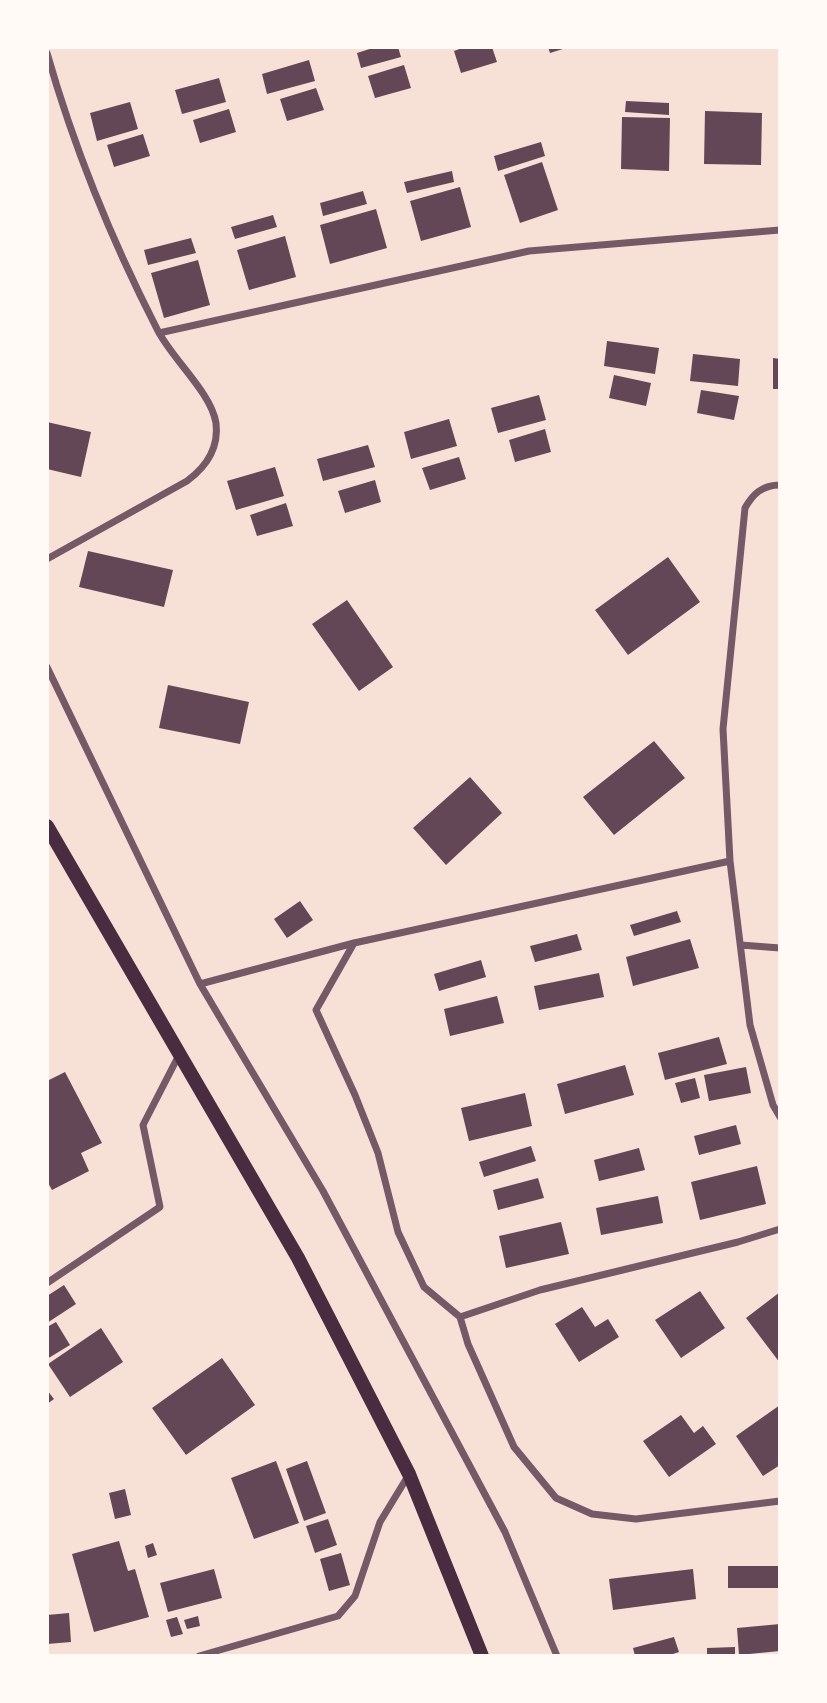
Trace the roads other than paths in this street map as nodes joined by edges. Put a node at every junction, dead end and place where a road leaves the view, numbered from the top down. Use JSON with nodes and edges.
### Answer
{"nodes":[{"id":1,"x":47,"y":53,"type":"edge"},
{"id":2,"x":780,"y":230,"type":"edge"},
{"id":3,"x":159,"y":333,"type":"junction"},
{"id":4,"x":780,"y":485,"type":"edge"},
{"id":5,"x":47,"y":559,"type":"edge"},
{"id":6,"x":47,"y":667,"type":"edge"},
{"id":7,"x":47,"y":827,"type":"edge"},
{"id":8,"x":730,"y":861,"type":"junction"},
{"id":9,"x":354,"y":943,"type":"junction"},
{"id":10,"x":741,"y":945,"type":"junction"},
{"id":11,"x":780,"y":948,"type":"edge"},
{"id":12,"x":200,"y":984,"type":"junction"},
{"id":13,"x":180,"y":1053,"type":"junction"},
{"id":14,"x":780,"y":1117,"type":"edge"},
{"id":15,"x":780,"y":1228,"type":"edge"},
{"id":16,"x":47,"y":1283,"type":"edge"},
{"id":17,"x":460,"y":1317,"type":"junction"},
{"id":18,"x":409,"y":1474,"type":"junction"},
{"id":19,"x":780,"y":1501,"type":"edge"},
{"id":20,"x":199,"y":1656,"type":"edge"},
{"id":21,"x":482,"y":1656,"type":"edge"},
{"id":22,"x":558,"y":1656,"type":"edge"}],
"edges":[{"from":1,"to":3,"type":"street"},
{"from":2,"to":3,"type":"street"},
{"from":3,"to":5,"type":"street"},
{"from":4,"to":8,"type":"street"},
{"from":6,"to":12,"type":"street"},
{"from":7,"to":13,"type":"main road"},
{"from":8,"to":9,"type":"street"},
{"from":8,"to":10,"type":"street"},
{"from":9,"to":12,"type":"street"},
{"from":9,"to":17,"type":"street"},
{"from":10,"to":11,"type":"street"},
{"from":10,"to":14,"type":"street"},
{"from":12,"to":22,"type":"street"},
{"from":13,"to":16,"type":"street"},
{"from":13,"to":18,"type":"main road"},
{"from":15,"to":17,"type":"street"},
{"from":17,"to":19,"type":"street"},
{"from":18,"to":20,"type":"street"},
{"from":18,"to":21,"type":"main road"}]}
